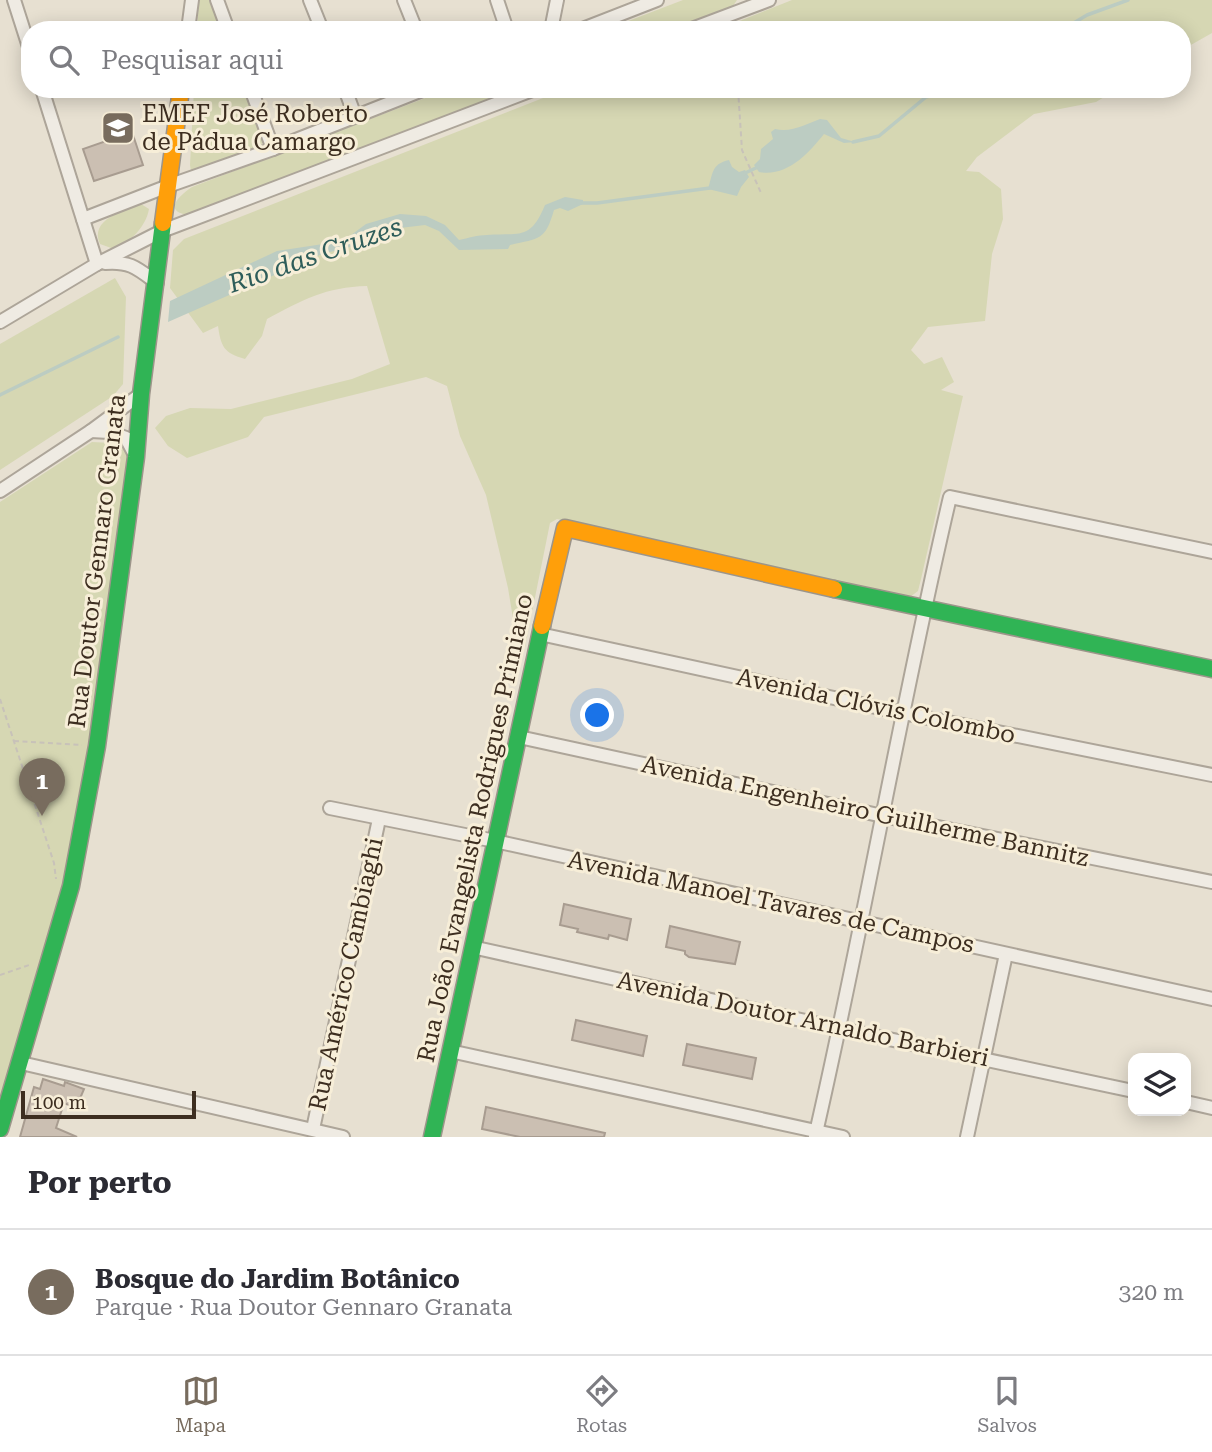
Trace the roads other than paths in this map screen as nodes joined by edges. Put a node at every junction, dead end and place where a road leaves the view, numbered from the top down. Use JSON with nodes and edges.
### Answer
{"nodes":[{"id":1,"x":14,"y":0,"type":"edge"},
{"id":2,"x":192,"y":0,"type":"edge"},
{"id":3,"x":217,"y":0,"type":"edge"},
{"id":4,"x":310,"y":0,"type":"edge"},
{"id":5,"x":404,"y":0,"type":"edge"},
{"id":6,"x":497,"y":0,"type":"edge"},
{"id":7,"x":557,"y":0,"type":"edge"},
{"id":8,"x":769,"y":0,"type":"edge"},
{"id":9,"x":651,"y":1,"type":"edge"},
{"id":10,"x":741,"y":5,"type":"edge"},
{"id":11,"x":189,"y":21,"type":"edge"},
{"id":12,"x":225,"y":21,"type":"edge"},
{"id":13,"x":318,"y":21,"type":"edge"},
{"id":14,"x":412,"y":21,"type":"edge"},
{"id":15,"x":505,"y":21,"type":"edge"},
{"id":16,"x":553,"y":21,"type":"edge"},
{"id":17,"x":602,"y":21,"type":"edge"},
{"id":18,"x":708,"y":21,"type":"edge"},
{"id":19,"x":21,"y":22,"type":"edge"},
{"id":20,"x":45,"y":98,"type":"edge"},
{"id":21,"x":180,"y":98,"type":"edge"},
{"id":22,"x":254,"y":98,"type":"edge"},
{"id":23,"x":348,"y":98,"type":"edge"},
{"id":24,"x":402,"y":98,"type":"edge"},
{"id":25,"x":511,"y":98,"type":"edge"},
{"id":26,"x":355,"y":116,"type":"junction"},
{"id":27,"x":274,"y":149,"type":"junction"},
{"id":28,"x":168,"y":186,"type":"junction"},
{"id":29,"x":83,"y":219,"type":"junction"},
{"id":30,"x":162,"y":231,"type":"junction"},
{"id":31,"x":97,"y":264,"type":"junction"},
{"id":32,"x":156,"y":288,"type":"junction"},
{"id":33,"x":0,"y":322,"type":"edge"},
{"id":34,"x":141,"y":394,"type":"junction"},
{"id":35,"x":91,"y":431,"type":"junction"},
{"id":36,"x":136,"y":457,"type":"junction"},
{"id":37,"x":0,"y":491,"type":"edge"},
{"id":38,"x":1212,"y":552,"type":"edge"},
{"id":39,"x":923,"y":609,"type":"junction"},
{"id":40,"x":540,"y":634,"type":"junction"},
{"id":41,"x":1212,"y":669,"type":"edge"},
{"id":42,"x":903,"y":713,"type":"junction"},
{"id":43,"x":519,"y":737,"type":"junction"},
{"id":44,"x":1212,"y":775,"type":"edge"},
{"id":45,"x":330,"y":808,"type":"dead end"},
{"id":46,"x":883,"y":816,"type":"junction"},
{"id":47,"x":379,"y":819,"type":"junction"},
{"id":48,"x":495,"y":841,"type":"junction"},
{"id":49,"x":1212,"y":882,"type":"edge"},
{"id":50,"x":860,"y":923,"type":"junction"},
{"id":51,"x":472,"y":947,"type":"junction"},
{"id":52,"x":1006,"y":954,"type":"junction"},
{"id":53,"x":1212,"y":999,"type":"edge"},
{"id":54,"x":837,"y":1028,"type":"junction"},
{"id":55,"x":450,"y":1051,"type":"junction"},
{"id":56,"x":984,"y":1059,"type":"junction"},
{"id":57,"x":21,"y":1063,"type":"junction"},
{"id":58,"x":1128,"y":1090,"type":"edge"},
{"id":59,"x":1191,"y":1103,"type":"edge"},
{"id":60,"x":1212,"y":1108,"type":"edge"},
{"id":61,"x":0,"y":1129,"type":"edge"},
{"id":62,"x":313,"y":1129,"type":"junction"},
{"id":63,"x":815,"y":1134,"type":"edge"},
{"id":64,"x":343,"y":1137,"type":"edge"},
{"id":65,"x":432,"y":1137,"type":"edge"},
{"id":66,"x":843,"y":1137,"type":"edge"},
{"id":67,"x":967,"y":1137,"type":"edge"}],
"edges":[{"from":1,"to":19,"type":"street"},
{"from":2,"to":11,"type":"street"},
{"from":3,"to":12,"type":"street"},
{"from":4,"to":13,"type":"street"},
{"from":5,"to":14,"type":"street"},
{"from":6,"to":15,"type":"street"},
{"from":7,"to":16,"type":"street"},
{"from":8,"to":10,"type":"street"},
{"from":9,"to":17,"type":"street"},
{"from":10,"to":18,"type":"street"},
{"from":20,"to":29,"type":"street"},
{"from":21,"to":28,"type":"street"},
{"from":22,"to":27,"type":"street"},
{"from":23,"to":26,"type":"street"},
{"from":24,"to":26,"type":"street"},
{"from":25,"to":30,"type":"street"},
{"from":26,"to":27,"type":"street"},
{"from":27,"to":28,"type":"street"},
{"from":28,"to":29,"type":"street"},
{"from":28,"to":30,"type":"street"},
{"from":29,"to":31,"type":"street"},
{"from":30,"to":31,"type":"street"},
{"from":30,"to":32,"type":"street"},
{"from":31,"to":32,"type":"street"},
{"from":31,"to":33,"type":"street"},
{"from":32,"to":34,"type":"street","name":"Rua Doutor Gennaro Granata"},
{"from":34,"to":35,"type":"street"},
{"from":34,"to":36,"type":"street","name":"Rua Doutor Gennaro Granata"},
{"from":35,"to":36,"type":"street"},
{"from":35,"to":37,"type":"street"},
{"from":36,"to":57,"type":"street","name":"Rua Doutor Gennaro Granata"},
{"from":38,"to":39,"type":"street"},
{"from":39,"to":40,"type":"street","name":"Rua João Evangelista Rodrigues Primiano"},
{"from":39,"to":41,"type":"street"},
{"from":39,"to":42,"type":"street"},
{"from":40,"to":42,"type":"street","name":"Avenida Clóvis Colombo"},
{"from":40,"to":43,"type":"street","name":"Rua João Evangelista Rodrigues Primiano"},
{"from":42,"to":44,"type":"street","name":"Avenida Clóvis Colombo"},
{"from":42,"to":46,"type":"street"},
{"from":43,"to":46,"type":"street","name":"Avenida Engenheiro Guilherme Bannitz"},
{"from":43,"to":48,"type":"street","name":"Rua João Evangelista Rodrigues Primiano"},
{"from":45,"to":47,"type":"street","name":"Avenida Manoel Tavares de Campos"},
{"from":46,"to":49,"type":"street","name":"Avenida Engenheiro Guilherme Bannitz"},
{"from":46,"to":50,"type":"street"},
{"from":47,"to":48,"type":"street","name":"Avenida Manoel Tavares de Campos"},
{"from":47,"to":62,"type":"street","name":"Rua Américo Cambiaghi"},
{"from":48,"to":50,"type":"street","name":"Avenida Manoel Tavares de Campos"},
{"from":48,"to":51,"type":"street","name":"Rua João Evangelista Rodrigues Primiano"},
{"from":50,"to":52,"type":"street","name":"Avenida Manoel Tavares de Campos"},
{"from":50,"to":54,"type":"street"},
{"from":51,"to":54,"type":"street","name":"Avenida Doutor Arnaldo Barbieri"},
{"from":51,"to":55,"type":"street","name":"Rua João Evangelista Rodrigues Primiano"},
{"from":52,"to":53,"type":"street","name":"Avenida Manoel Tavares de Campos"},
{"from":52,"to":56,"type":"street"},
{"from":54,"to":56,"type":"street","name":"Avenida Doutor Arnaldo Barbieri"},
{"from":54,"to":63,"type":"street"},
{"from":55,"to":63,"type":"street"},
{"from":55,"to":65,"type":"street","name":"Rua João Evangelista Rodrigues Primiano"},
{"from":56,"to":58,"type":"street","name":"Avenida Doutor Arnaldo Barbieri"},
{"from":56,"to":67,"type":"street"},
{"from":57,"to":61,"type":"street","name":"Rua Doutor Gennaro Granata"},
{"from":57,"to":62,"type":"street"},
{"from":59,"to":60,"type":"street"},
{"from":62,"to":64,"type":"street"},
{"from":63,"to":66,"type":"street"}]}
